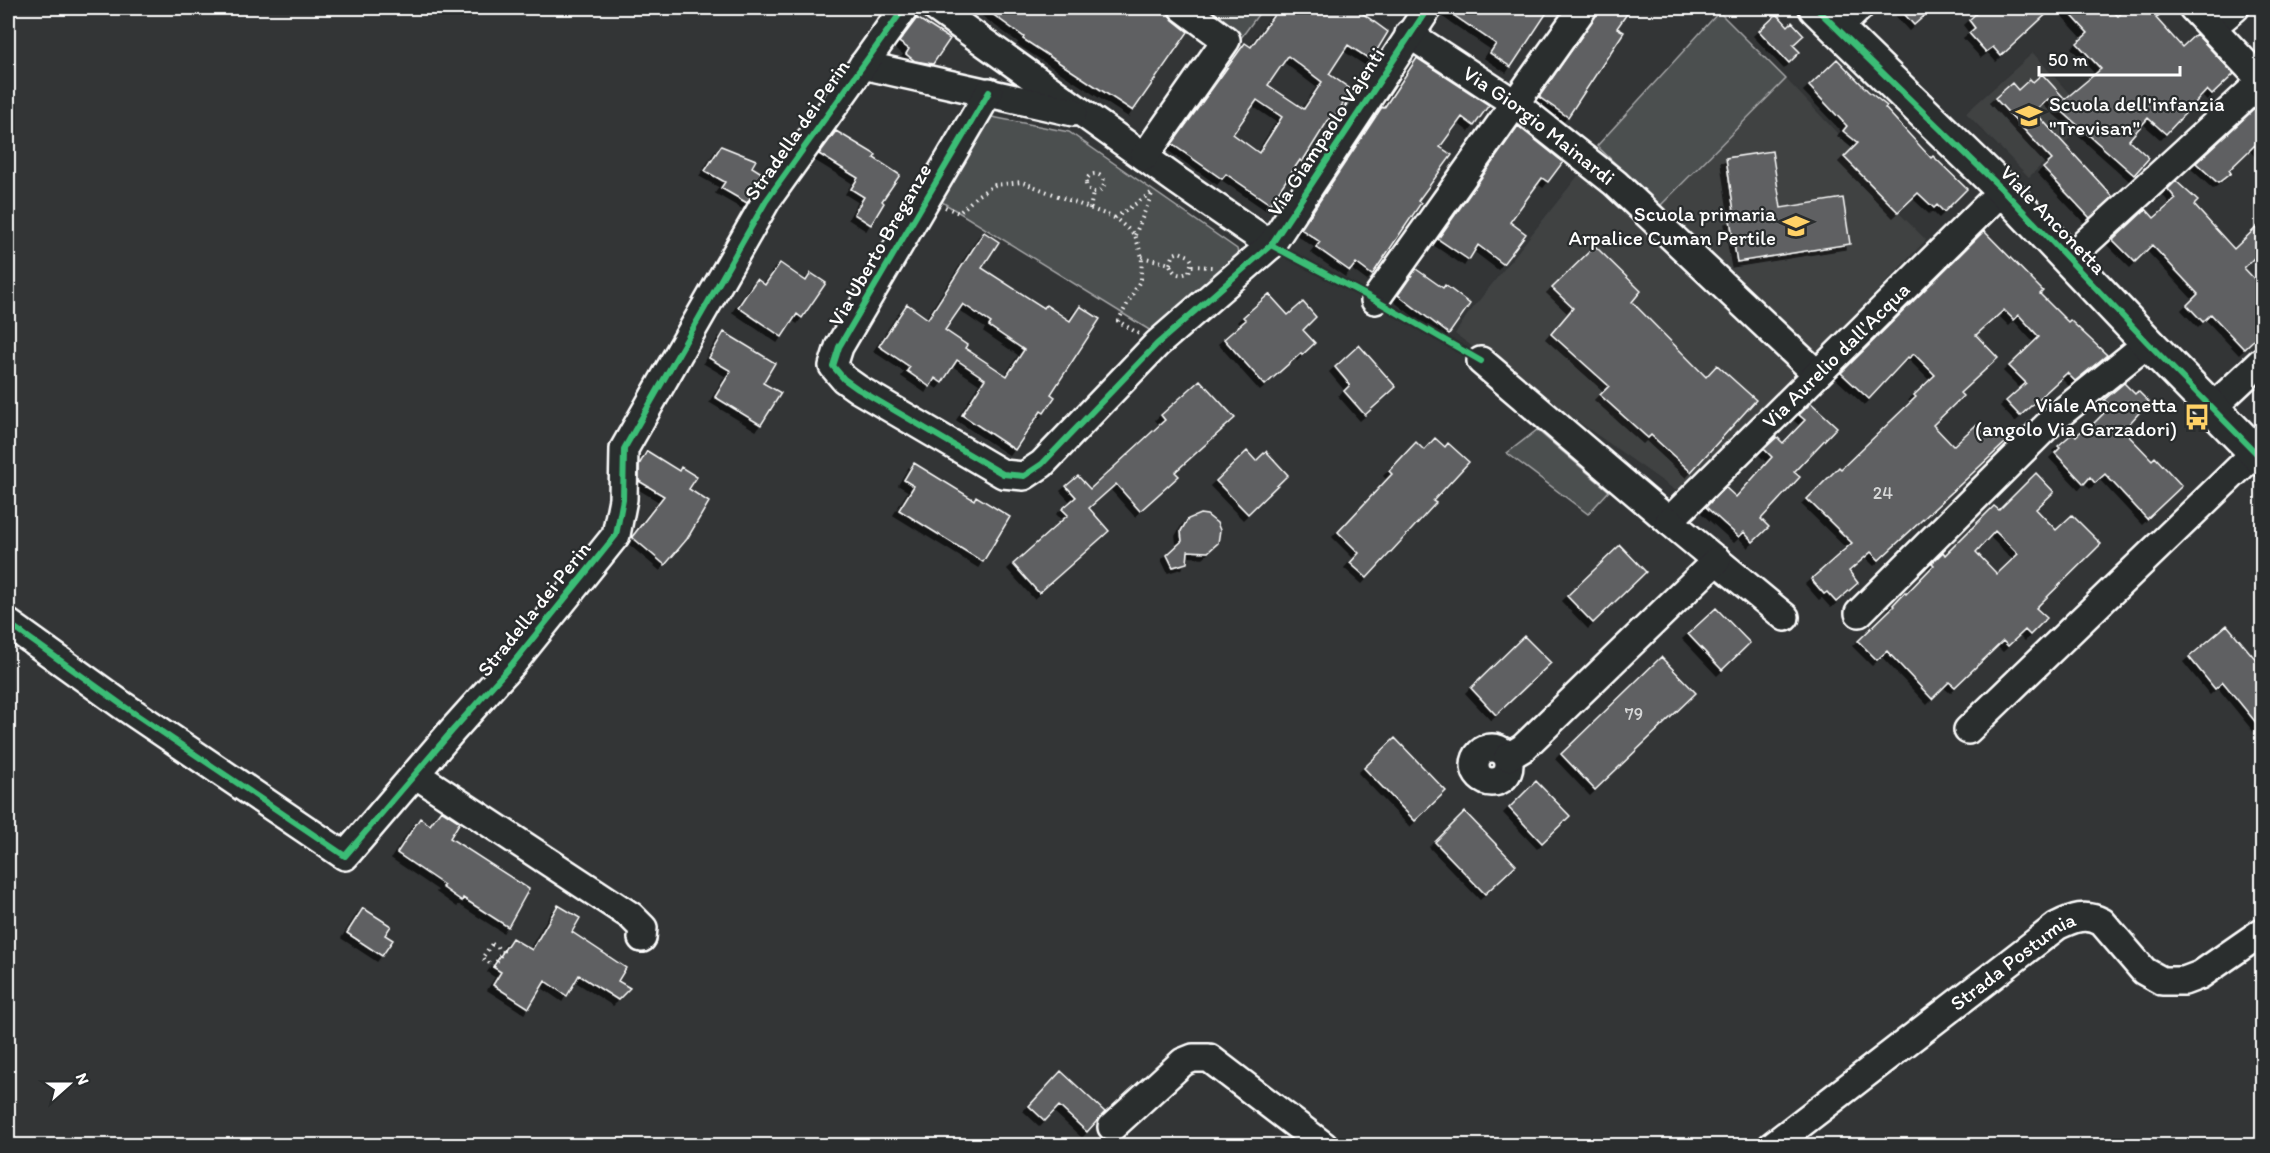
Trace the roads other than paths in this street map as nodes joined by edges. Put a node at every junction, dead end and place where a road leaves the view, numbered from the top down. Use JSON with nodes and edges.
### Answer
{"nodes":[{"id":1,"x":904,"y":8,"type":"edge"},
{"id":2,"x":936,"y":8,"type":"edge"},
{"id":3,"x":1183,"y":8,"type":"edge"},
{"id":4,"x":1428,"y":8,"type":"edge"},
{"id":5,"x":1583,"y":8,"type":"edge"},
{"id":6,"x":2193,"y":8,"type":"edge"},
{"id":7,"x":2235,"y":8,"type":"edge"},
{"id":8,"x":1837,"y":15,"type":"edge"},
{"id":9,"x":2212,"y":27,"type":"junction"},
{"id":10,"x":1409,"y":34,"type":"junction"},
{"id":11,"x":863,"y":65,"type":"junction"},
{"id":12,"x":989,"y":93,"type":"junction"},
{"id":13,"x":1514,"y":103,"type":"junction"},
{"id":14,"x":1083,"y":114,"type":"junction"},
{"id":15,"x":1144,"y":157,"type":"junction"},
{"id":16,"x":2003,"y":190,"type":"junction"},
{"id":17,"x":1271,"y":245,"type":"junction"},
{"id":18,"x":2068,"y":258,"type":"junction"},
{"id":19,"x":1375,"y":300,"type":"dead end"},
{"id":20,"x":2148,"y":343,"type":"junction"},
{"id":21,"x":1481,"y":361,"type":"dead end"},
{"id":22,"x":2262,"y":361,"type":"edge"},
{"id":23,"x":1817,"y":374,"type":"junction"},
{"id":24,"x":2212,"y":408,"type":"junction"},
{"id":25,"x":2259,"y":456,"type":"edge"},
{"id":26,"x":1669,"y":521,"type":"junction"},
{"id":27,"x":1717,"y":560,"type":"junction"},
{"id":28,"x":1859,"y":613,"type":"dead end"},
{"id":29,"x":1785,"y":617,"type":"dead end"},
{"id":30,"x":8,"y":623,"type":"edge"},
{"id":31,"x":1968,"y":730,"type":"dead end"},
{"id":32,"x":1508,"y":758,"type":"dead end"},
{"id":33,"x":415,"y":774,"type":"junction"},
{"id":34,"x":2262,"y":932,"type":"edge"},
{"id":35,"x":642,"y":938,"type":"dead end"},
{"id":36,"x":1112,"y":1127,"type":"dead end"},
{"id":37,"x":1324,"y":1146,"type":"edge"},
{"id":38,"x":1772,"y":1146,"type":"edge"}],
"edges":[{"from":1,"to":11,"type":"street","name":"Stradella dei Perin"},
{"from":2,"to":14,"type":"street"},
{"from":3,"to":15,"type":"street"},
{"from":4,"to":10,"type":"street","name":"Via Giampaolo Vajenti"},
{"from":5,"to":13,"type":"street"},
{"from":6,"to":9,"type":"street"},
{"from":7,"to":9,"type":"street"},
{"from":8,"to":16,"type":"main road","name":"Viale Anconetta"},
{"from":9,"to":18,"type":"street"},
{"from":10,"to":13,"type":"street","name":"Via Giorgio Mainardi"},
{"from":10,"to":17,"type":"street","name":"Via Giampaolo Vajenti"},
{"from":11,"to":12,"type":"street"},
{"from":11,"to":33,"type":"street","name":"Stradella dei Perin"},
{"from":12,"to":14,"type":"street"},
{"from":12,"to":17,"type":"street","name":"Via Uberto Breganze"},
{"from":13,"to":19,"type":"street"},
{"from":13,"to":23,"type":"street","name":"Via Giorgio Mainardi"},
{"from":14,"to":15,"type":"street"},
{"from":15,"to":17,"type":"street"},
{"from":16,"to":18,"type":"main road","name":"Viale Anconetta"},
{"from":16,"to":23,"type":"street","name":"Via Aurelio dall'Acqua"},
{"from":18,"to":20,"type":"main road","name":"Viale Anconetta"},
{"from":20,"to":24,"type":"main road","name":"Viale Anconetta"},
{"from":20,"to":28,"type":"street"},
{"from":21,"to":26,"type":"street"},
{"from":22,"to":24,"type":"street"},
{"from":23,"to":26,"type":"street","name":"Via Aurelio dall'Acqua"},
{"from":24,"to":25,"type":"main road","name":"Viale Anconetta"},
{"from":25,"to":31,"type":"street","name":"Viale Anconetta"},
{"from":26,"to":27,"type":"street"},
{"from":27,"to":29,"type":"street"},
{"from":27,"to":32,"type":"street"},
{"from":30,"to":33,"type":"street","name":"Stradella dei Perin"},
{"from":33,"to":35,"type":"street"},
{"from":34,"to":38,"type":"street","name":"Strada Postumia"},
{"from":36,"to":37,"type":"street"}]}
